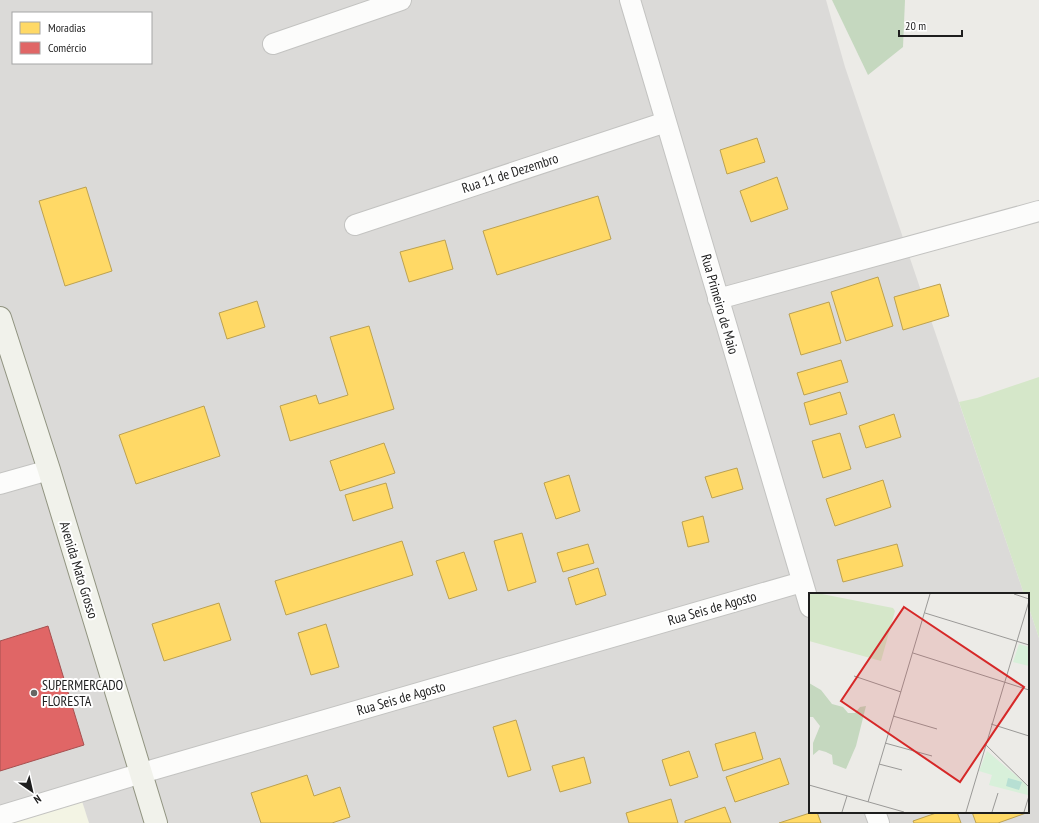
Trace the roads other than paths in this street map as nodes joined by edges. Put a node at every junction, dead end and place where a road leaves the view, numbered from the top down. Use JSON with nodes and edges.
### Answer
{"nodes":[{"id":1,"x":401,"y":0,"type":"edge"},
{"id":2,"x":630,"y":0,"type":"edge"},
{"id":3,"x":273,"y":44,"type":"dead end"},
{"id":4,"x":666,"y":122,"type":"junction"},
{"id":5,"x":1039,"y":211,"type":"edge"},
{"id":6,"x":355,"y":225,"type":"dead end"},
{"id":7,"x":718,"y":299,"type":"junction"},
{"id":8,"x":1,"y":326,"type":"edge"},
{"id":9,"x":49,"y":470,"type":"junction"},
{"id":10,"x":0,"y":484,"type":"edge"},
{"id":11,"x":802,"y":582,"type":"junction"},
{"id":12,"x":809,"y":604,"type":"edge"},
{"id":13,"x":142,"y":773,"type":"junction"},
{"id":14,"x":875,"y":813,"type":"edge"},
{"id":15,"x":0,"y":816,"type":"edge"},
{"id":16,"x":156,"y":823,"type":"edge"},
{"id":17,"x":879,"y":823,"type":"edge"}],
"edges":[{"from":1,"to":3,"type":"street"},
{"from":2,"to":4,"type":"street","name":"Rua Primeiro de Maio"},
{"from":4,"to":6,"type":"street","name":"Rua 11 de Dezembro"},
{"from":4,"to":7,"type":"street","name":"Rua Primeiro de Maio"},
{"from":5,"to":7,"type":"street"},
{"from":7,"to":11,"type":"street","name":"Rua Primeiro de Maio"},
{"from":8,"to":9,"type":"street","name":"Avenida Mato Grosso"},
{"from":9,"to":10,"type":"street"},
{"from":9,"to":13,"type":"street","name":"Avenida Mato Grosso"},
{"from":11,"to":12,"type":"street","name":"Rua Primeiro de Maio"},
{"from":11,"to":13,"type":"street","name":"Rua Seis de Agosto"},
{"from":13,"to":15,"type":"street","name":"Rua Seis de Agosto"},
{"from":13,"to":16,"type":"street","name":"Avenida Mato Grosso"},
{"from":14,"to":17,"type":"street"}]}
